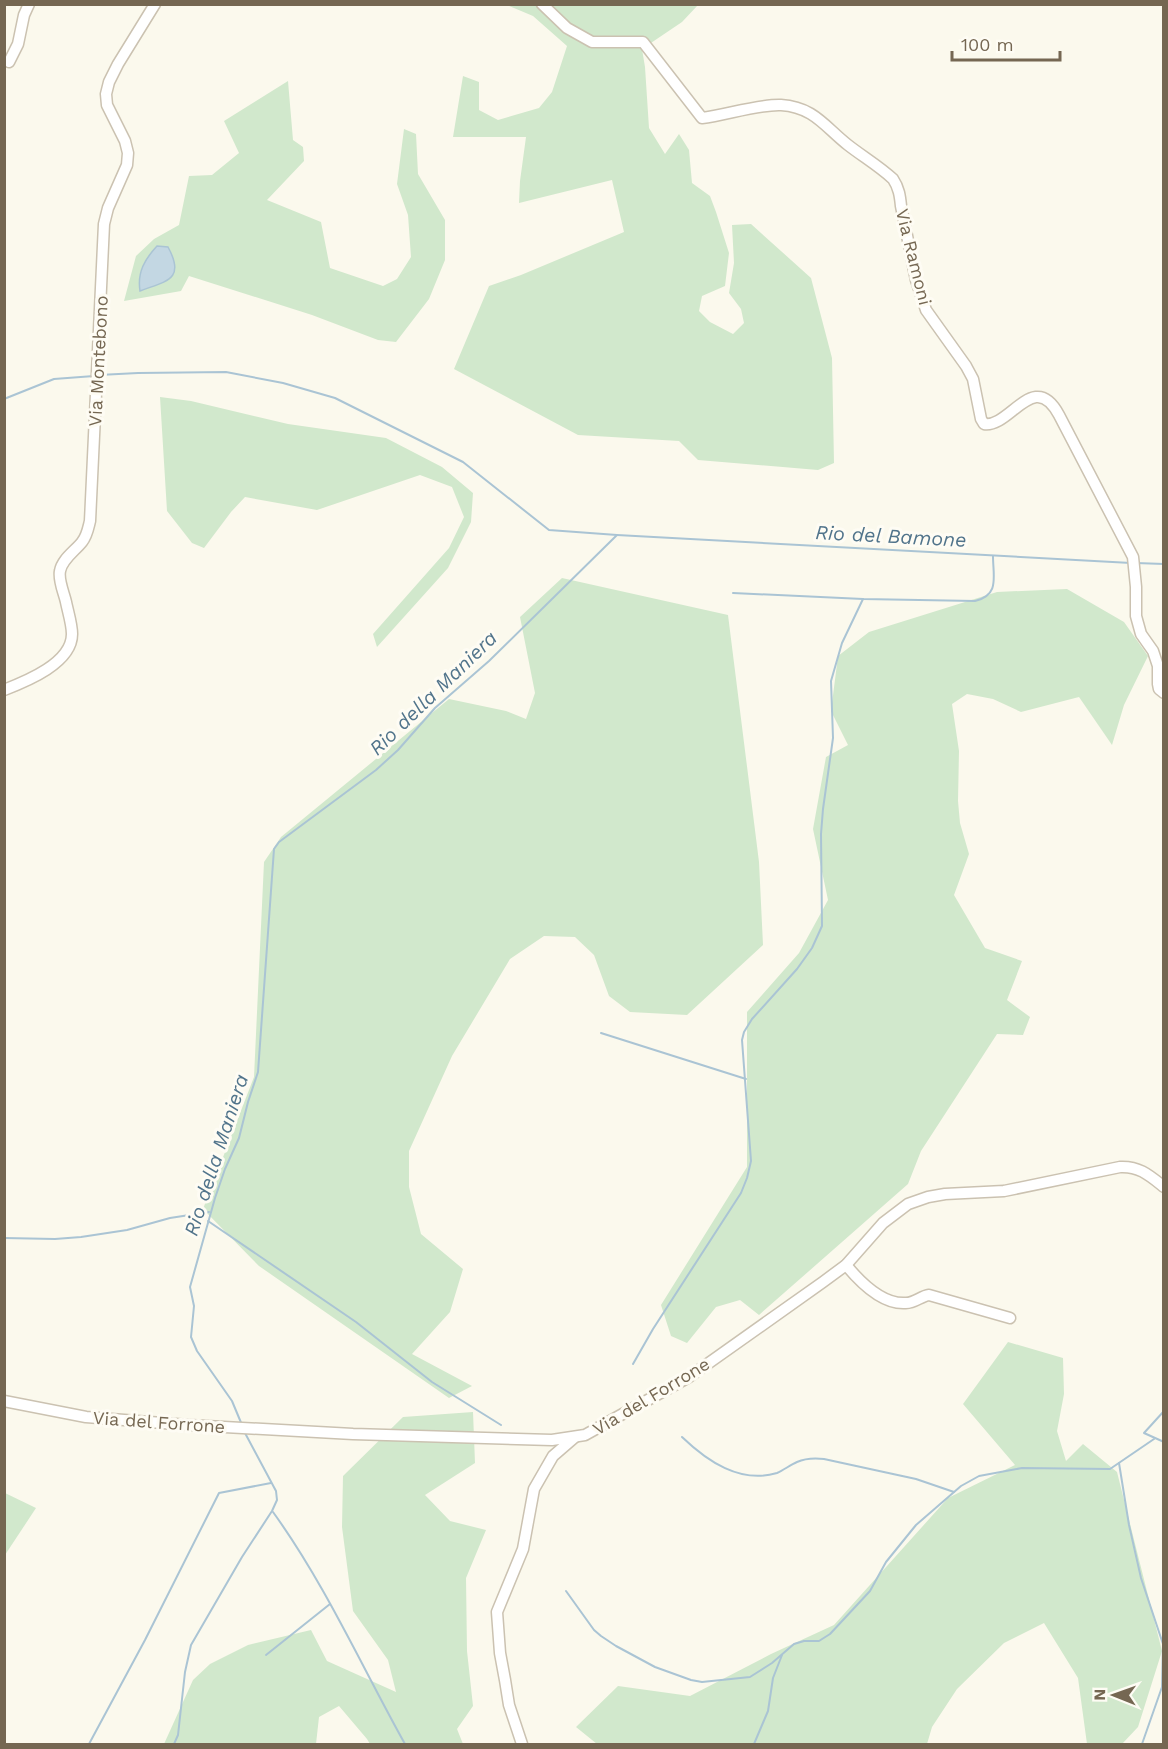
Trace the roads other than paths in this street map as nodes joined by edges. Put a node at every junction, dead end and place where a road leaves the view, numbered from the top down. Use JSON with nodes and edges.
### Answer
{"nodes":[{"id":1,"x":29,"y":4,"type":"edge"},
{"id":2,"x":155,"y":4,"type":"edge"},
{"id":3,"x":542,"y":4,"type":"edge"},
{"id":4,"x":9,"y":62,"type":"dead end"},
{"id":5,"x":4,"y":690,"type":"edge"},
{"id":6,"x":1164,"y":693,"type":"edge"},
{"id":7,"x":1164,"y":1187,"type":"edge"},
{"id":8,"x":846,"y":1265,"type":"junction"},
{"id":9,"x":1010,"y":1318,"type":"dead end"},
{"id":10,"x":4,"y":1401,"type":"edge"},
{"id":11,"x":575,"y":1437,"type":"junction"},
{"id":12,"x":522,"y":1744,"type":"edge"}],
"edges":[{"from":1,"to":4,"type":"street"},
{"from":2,"to":5,"type":"street","name":"Via Montebono"},
{"from":3,"to":6,"type":"street","name":"Via Ramoni"},
{"from":7,"to":8,"type":"street","name":"Via del Forrone"},
{"from":8,"to":9,"type":"street"},
{"from":8,"to":11,"type":"street","name":"Via del Forrone"},
{"from":10,"to":11,"type":"street","name":"Via del Forrone"},
{"from":11,"to":12,"type":"street"}]}
